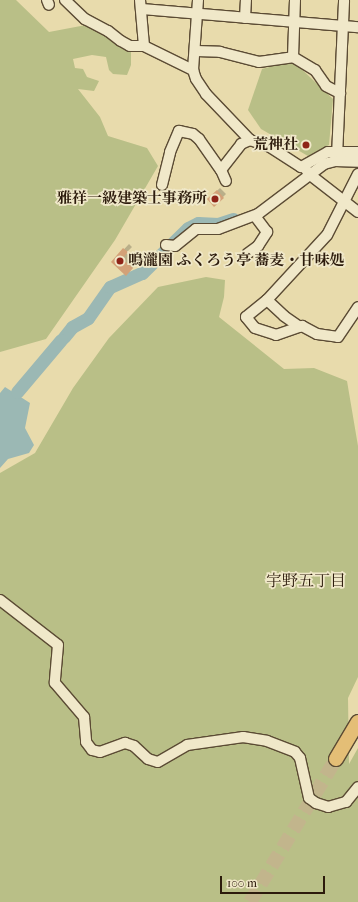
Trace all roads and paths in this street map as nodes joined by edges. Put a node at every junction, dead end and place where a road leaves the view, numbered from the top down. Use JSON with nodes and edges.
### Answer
{"nodes":[{"id":1,"x":65,"y":0,"type":"edge"},
{"id":2,"x":198,"y":0,"type":"edge"},
{"id":3,"x":246,"y":0,"type":"edge"},
{"id":4,"x":295,"y":0,"type":"edge"},
{"id":5,"x":344,"y":0,"type":"edge"},
{"id":6,"x":141,"y":5,"type":"edge"},
{"id":7,"x":197,"y":14,"type":"junction"},
{"id":8,"x":245,"y":18,"type":"junction"},
{"id":9,"x":294,"y":22,"type":"junction"},
{"id":10,"x":343,"y":26,"type":"junction"},
{"id":11,"x":358,"y":27,"type":"edge"},
{"id":12,"x":144,"y":46,"type":"junction"},
{"id":13,"x":196,"y":51,"type":"junction"},
{"id":14,"x":292,"y":57,"type":"junction"},
{"id":15,"x":193,"y":70,"type":"junction"},
{"id":16,"x":340,"y":93,"type":"junction"},
{"id":17,"x":250,"y":140,"type":"junction"},
{"id":18,"x":358,"y":152,"type":"edge"},
{"id":19,"x":337,"y":156,"type":"junction"},
{"id":20,"x":358,"y":162,"type":"edge"},
{"id":21,"x":221,"y":170,"type":"junction"},
{"id":22,"x":307,"y":170,"type":"junction"},
{"id":23,"x":358,"y":174,"type":"edge"},
{"id":24,"x":226,"y":181,"type":"dead end"},
{"id":25,"x":162,"y":185,"type":"dead end"},
{"id":26,"x":344,"y":203,"type":"junction"},
{"id":27,"x":358,"y":212,"type":"edge"},
{"id":28,"x":255,"y":216,"type":"junction"},
{"id":29,"x":170,"y":245,"type":"dead end"},
{"id":30,"x":247,"y":254,"type":"dead end"},
{"id":31,"x":267,"y":300,"type":"junction"},
{"id":32,"x":358,"y":307,"type":"edge"},
{"id":33,"x":300,"y":327,"type":"junction"},
{"id":34,"x":0,"y":600,"type":"edge"},
{"id":35,"x":358,"y":722,"type":"edge"},
{"id":36,"x":336,"y":759,"type":"tunnel mouth"},
{"id":37,"x":358,"y":787,"type":"edge"}],
"edges":[{"from":1,"to":12,"type":"street"},
{"from":2,"to":7,"type":"street"},
{"from":3,"to":8,"type":"street"},
{"from":4,"to":9,"type":"street"},
{"from":5,"to":10,"type":"street"},
{"from":6,"to":7,"type":"street"},
{"from":6,"to":12,"type":"street"},
{"from":7,"to":8,"type":"street"},
{"from":7,"to":13,"type":"street"},
{"from":8,"to":9,"type":"street"},
{"from":9,"to":10,"type":"street"},
{"from":9,"to":14,"type":"street"},
{"from":10,"to":11,"type":"street"},
{"from":10,"to":16,"type":"street"},
{"from":12,"to":15,"type":"street"},
{"from":13,"to":14,"type":"street"},
{"from":13,"to":15,"type":"street"},
{"from":14,"to":16,"type":"street"},
{"from":15,"to":17,"type":"street"},
{"from":16,"to":19,"type":"street"},
{"from":17,"to":21,"type":"street"},
{"from":17,"to":22,"type":"street"},
{"from":18,"to":19,"type":"street"},
{"from":19,"to":20,"type":"street"},
{"from":19,"to":22,"type":"street"},
{"from":21,"to":24,"type":"street"},
{"from":21,"to":25,"type":"street"},
{"from":22,"to":26,"type":"street"},
{"from":22,"to":28,"type":"street"},
{"from":23,"to":26,"type":"street"},
{"from":26,"to":27,"type":"street"},
{"from":26,"to":31,"type":"street"},
{"from":28,"to":29,"type":"street"},
{"from":28,"to":30,"type":"street"},
{"from":31,"to":33,"type":"street"},
{"from":31,"to":33,"type":"street"},
{"from":32,"to":33,"type":"street"},
{"from":34,"to":37,"type":"street"},
{"from":35,"to":36,"type":"highway"}]}
